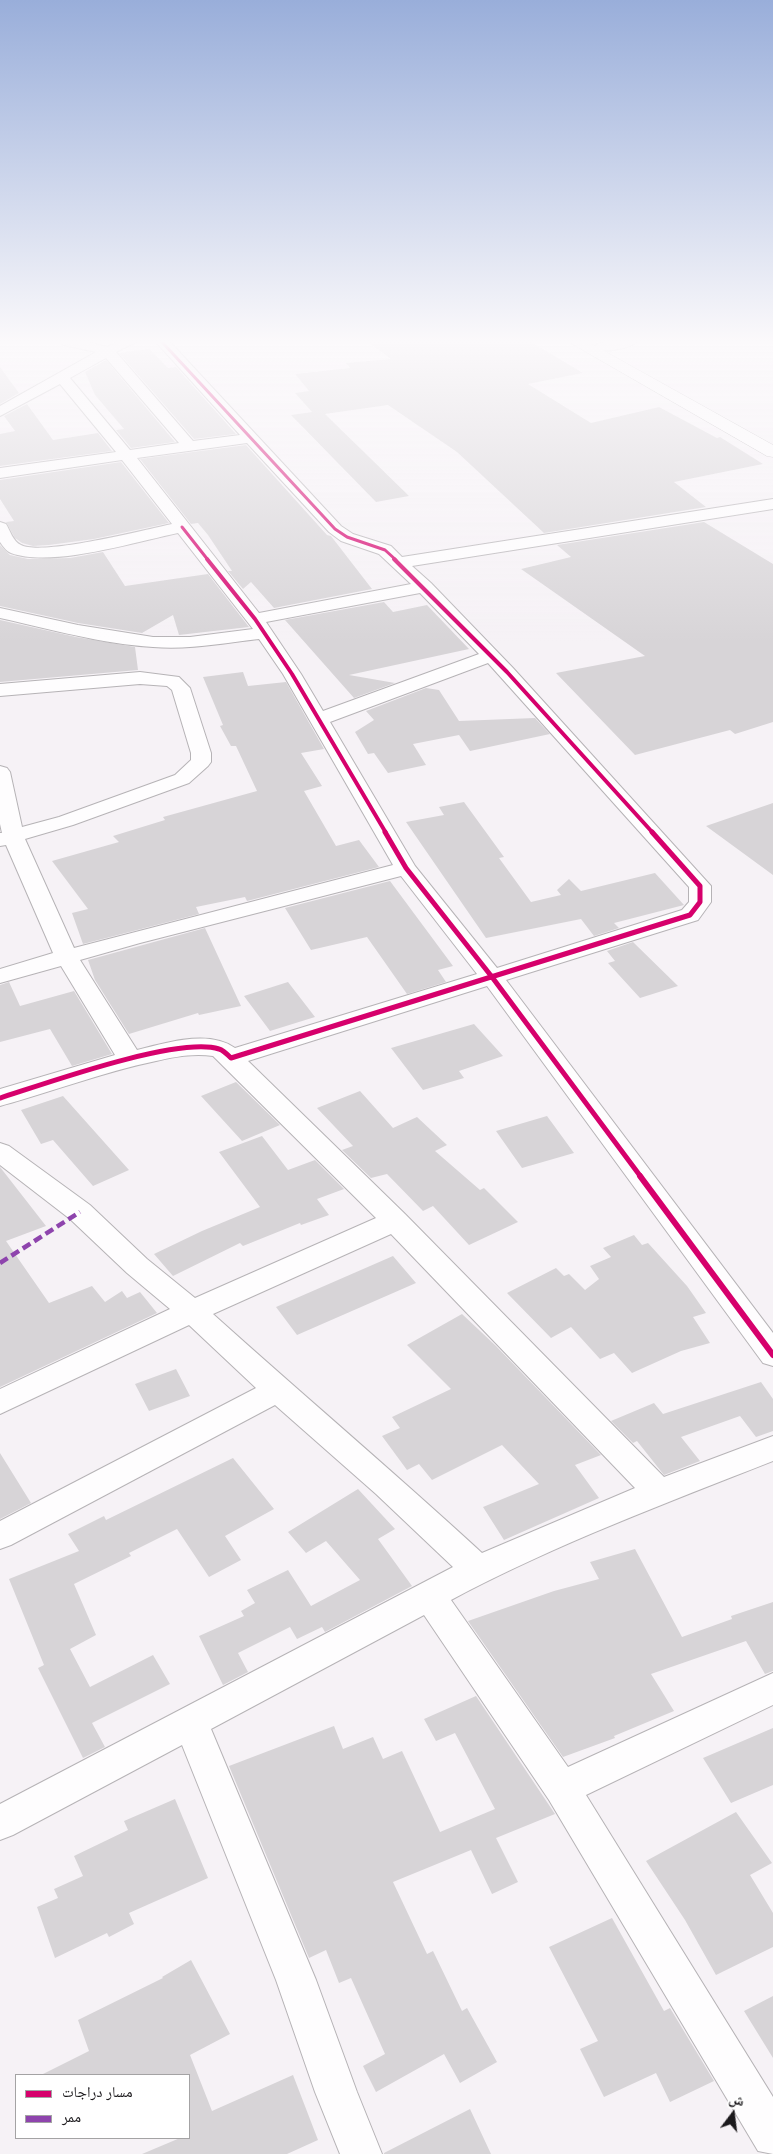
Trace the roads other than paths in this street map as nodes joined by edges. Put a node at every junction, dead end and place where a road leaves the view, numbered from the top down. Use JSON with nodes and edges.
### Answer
{"nodes":[{"id":1,"x":116,"y":443,"type":"edge"},
{"id":2,"x":186,"y":443,"type":"edge"},
{"id":3,"x":220,"y":443,"type":"edge"},
{"id":4,"x":254,"y":443,"type":"edge"},
{"id":5,"x":756,"y":443,"type":"edge"},
{"id":6,"x":190,"y":447,"type":"junction"},
{"id":7,"x":773,"y":452,"type":"edge"},
{"id":8,"x":126,"y":455,"type":"junction"},
{"id":9,"x":0,"y":473,"type":"edge"},
{"id":10,"x":773,"y":504,"type":"edge"},
{"id":11,"x":0,"y":527,"type":"edge"},
{"id":12,"x":182,"y":527,"type":"junction"},
{"id":13,"x":399,"y":563,"type":"junction"},
{"id":14,"x":425,"y":587,"type":"junction"},
{"id":15,"x":0,"y":613,"type":"edge"},
{"id":16,"x":260,"y":626,"type":"junction"},
{"id":17,"x":491,"y":656,"type":"junction"},
{"id":18,"x":0,"y":690,"type":"edge"},
{"id":19,"x":318,"y":719,"type":"junction"},
{"id":20,"x":0,"y":772,"type":"edge"},
{"id":21,"x":6,"y":838,"type":"edge"},
{"id":22,"x":406,"y":868,"type":"junction"},
{"id":23,"x":66,"y":956,"type":"junction"},
{"id":24,"x":0,"y":976,"type":"edge"},
{"id":25,"x":492,"y":977,"type":"junction"},
{"id":26,"x":231,"y":1058,"type":"junction"},
{"id":27,"x":130,"y":1059,"type":"junction"},
{"id":28,"x":0,"y":1098,"type":"edge"},
{"id":29,"x":0,"y":1152,"type":"edge"},
{"id":30,"x":395,"y":1221,"type":"junction"},
{"id":31,"x":192,"y":1311,"type":"junction"},
{"id":32,"x":773,"y":1355,"type":"edge"},
{"id":33,"x":278,"y":1390,"type":"junction"},
{"id":34,"x":0,"y":1402,"type":"edge"},
{"id":35,"x":773,"y":1448,"type":"edge"},
{"id":36,"x":659,"y":1492,"type":"junction"},
{"id":37,"x":0,"y":1536,"type":"edge"},
{"id":38,"x":478,"y":1570,"type":"junction"},
{"id":39,"x":429,"y":1596,"type":"junction"},
{"id":40,"x":773,"y":1688,"type":"edge"},
{"id":41,"x":191,"y":1722,"type":"junction"},
{"id":42,"x":562,"y":1788,"type":"junction"},
{"id":43,"x":0,"y":1823,"type":"edge"},
{"id":44,"x":773,"y":2136,"type":"edge"},
{"id":45,"x":361,"y":2154,"type":"edge"}],
"edges":[{"from":1,"to":8,"type":"street"},
{"from":2,"to":6,"type":"street"},
{"from":3,"to":6,"type":"street"},
{"from":4,"to":13,"type":"street"},
{"from":5,"to":7,"type":"highway"},
{"from":6,"to":8,"type":"street"},
{"from":8,"to":9,"type":"street"},
{"from":8,"to":12,"type":"street"},
{"from":10,"to":13,"type":"street"},
{"from":11,"to":12,"type":"street"},
{"from":12,"to":16,"type":"street"},
{"from":13,"to":14,"type":"street"},
{"from":14,"to":16,"type":"street"},
{"from":14,"to":17,"type":"street"},
{"from":15,"to":16,"type":"street"},
{"from":16,"to":19,"type":"street"},
{"from":17,"to":19,"type":"street"},
{"from":17,"to":25,"type":"street"},
{"from":18,"to":21,"type":"street"},
{"from":19,"to":22,"type":"street"},
{"from":20,"to":21,"type":"street"},
{"from":21,"to":23,"type":"street"},
{"from":22,"to":23,"type":"street"},
{"from":22,"to":25,"type":"street"},
{"from":23,"to":24,"type":"street"},
{"from":23,"to":27,"type":"street"},
{"from":25,"to":26,"type":"street"},
{"from":25,"to":32,"type":"street"},
{"from":26,"to":27,"type":"street"},
{"from":26,"to":30,"type":"street"},
{"from":27,"to":28,"type":"street"},
{"from":29,"to":31,"type":"street"},
{"from":30,"to":31,"type":"street"},
{"from":30,"to":36,"type":"street"},
{"from":31,"to":33,"type":"street"},
{"from":31,"to":34,"type":"street"},
{"from":33,"to":37,"type":"street"},
{"from":33,"to":38,"type":"street"},
{"from":35,"to":36,"type":"street"},
{"from":36,"to":38,"type":"street"},
{"from":38,"to":39,"type":"street"},
{"from":39,"to":41,"type":"street"},
{"from":39,"to":42,"type":"street"},
{"from":40,"to":42,"type":"street"},
{"from":41,"to":43,"type":"street"},
{"from":41,"to":45,"type":"street"},
{"from":42,"to":44,"type":"street"}]}
